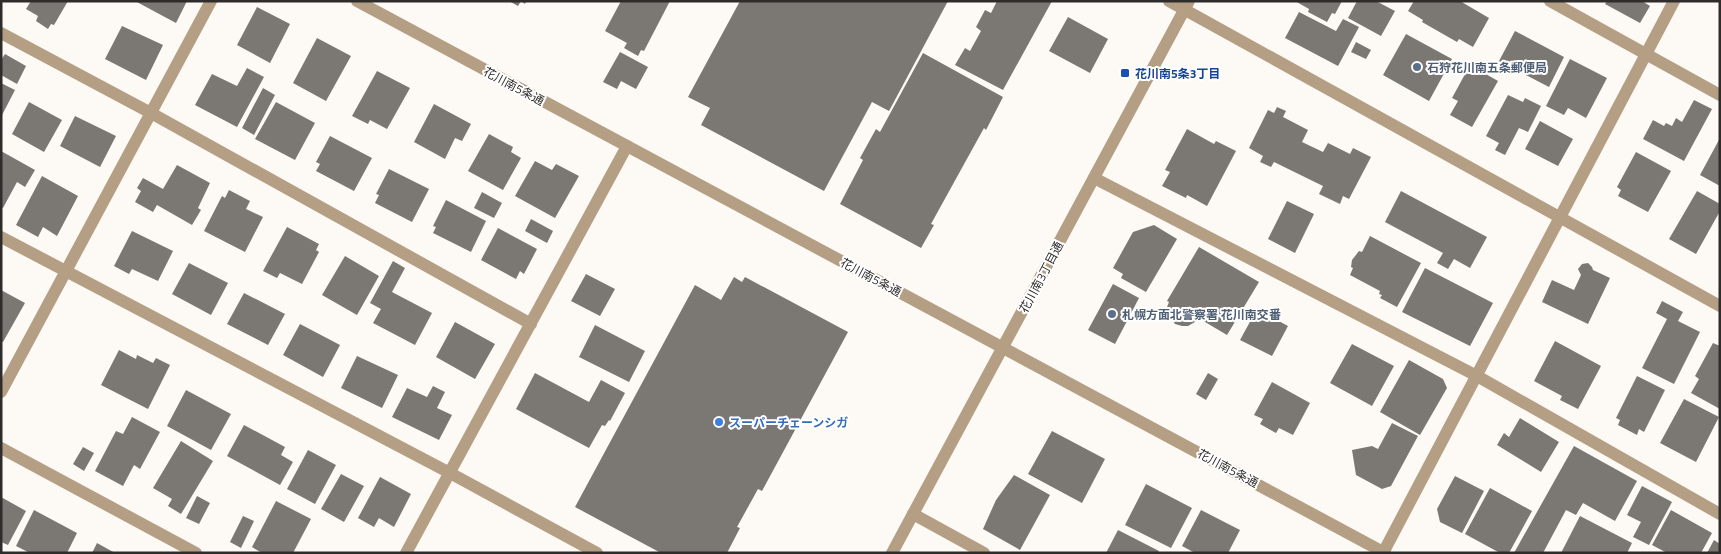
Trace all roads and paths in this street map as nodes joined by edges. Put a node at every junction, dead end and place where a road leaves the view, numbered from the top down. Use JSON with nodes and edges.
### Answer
{"nodes":[{"id":1,"x":211,"y":1,"type":"edge"},
{"id":2,"x":357,"y":1,"type":"edge"},
{"id":3,"x":1169,"y":1,"type":"edge"},
{"id":4,"x":1550,"y":1,"type":"edge"},
{"id":5,"x":1674,"y":1,"type":"edge"},
{"id":6,"x":1187,"y":5,"type":"edge"},
{"id":7,"x":1,"y":33,"type":"edge"},
{"id":8,"x":1646,"y":55,"type":"junction"},
{"id":9,"x":1720,"y":95,"type":"edge"},
{"id":10,"x":151,"y":113,"type":"junction"},
{"id":11,"x":628,"y":146,"type":"junction"},
{"id":12,"x":1094,"y":178,"type":"junction"},
{"id":13,"x":1560,"y":217,"type":"junction"},
{"id":14,"x":1,"y":237,"type":"edge"},
{"id":15,"x":66,"y":272,"type":"junction"},
{"id":16,"x":1720,"y":306,"type":"edge"},
{"id":17,"x":531,"y":324,"type":"junction"},
{"id":18,"x":1003,"y":347,"type":"junction"},
{"id":19,"x":1477,"y":376,"type":"junction"},
{"id":20,"x":1,"y":392,"type":"edge"},
{"id":21,"x":1,"y":448,"type":"edge"},
{"id":22,"x":450,"y":473,"type":"junction"},
{"id":23,"x":913,"y":514,"type":"junction"},
{"id":24,"x":1720,"y":514,"type":"edge"},
{"id":25,"x":1384,"y":552,"type":"edge"},
{"id":26,"x":196,"y":553,"type":"edge"},
{"id":27,"x":406,"y":553,"type":"edge"},
{"id":28,"x":597,"y":553,"type":"edge"},
{"id":29,"x":892,"y":553,"type":"edge"},
{"id":30,"x":984,"y":553,"type":"edge"}],
"edges":[{"from":1,"to":10,"type":"street"},
{"from":2,"to":11,"type":"street","name":"花川南5条通"},
{"from":3,"to":6,"type":"street"},
{"from":4,"to":8,"type":"street"},
{"from":5,"to":8,"type":"street"},
{"from":6,"to":12,"type":"street","name":"花川南3丁目通"},
{"from":6,"to":13,"type":"street"},
{"from":7,"to":10,"type":"street"},
{"from":8,"to":9,"type":"street"},
{"from":8,"to":13,"type":"street"},
{"from":10,"to":15,"type":"street"},
{"from":10,"to":17,"type":"street"},
{"from":11,"to":17,"type":"street"},
{"from":11,"to":18,"type":"street","name":"花川南5条通"},
{"from":12,"to":18,"type":"street","name":"花川南3丁目通"},
{"from":12,"to":19,"type":"street"},
{"from":13,"to":16,"type":"street"},
{"from":13,"to":19,"type":"street"},
{"from":14,"to":15,"type":"street"},
{"from":15,"to":20,"type":"street"},
{"from":15,"to":22,"type":"street"},
{"from":17,"to":22,"type":"street"},
{"from":18,"to":23,"type":"street","name":"花川南3丁目通"},
{"from":18,"to":25,"type":"street","name":"花川南5条通"},
{"from":19,"to":24,"type":"street"},
{"from":19,"to":25,"type":"street"},
{"from":21,"to":26,"type":"street"},
{"from":22,"to":27,"type":"street"},
{"from":22,"to":28,"type":"street"},
{"from":23,"to":29,"type":"street","name":"花川南3丁目通"},
{"from":23,"to":30,"type":"street"}]}
